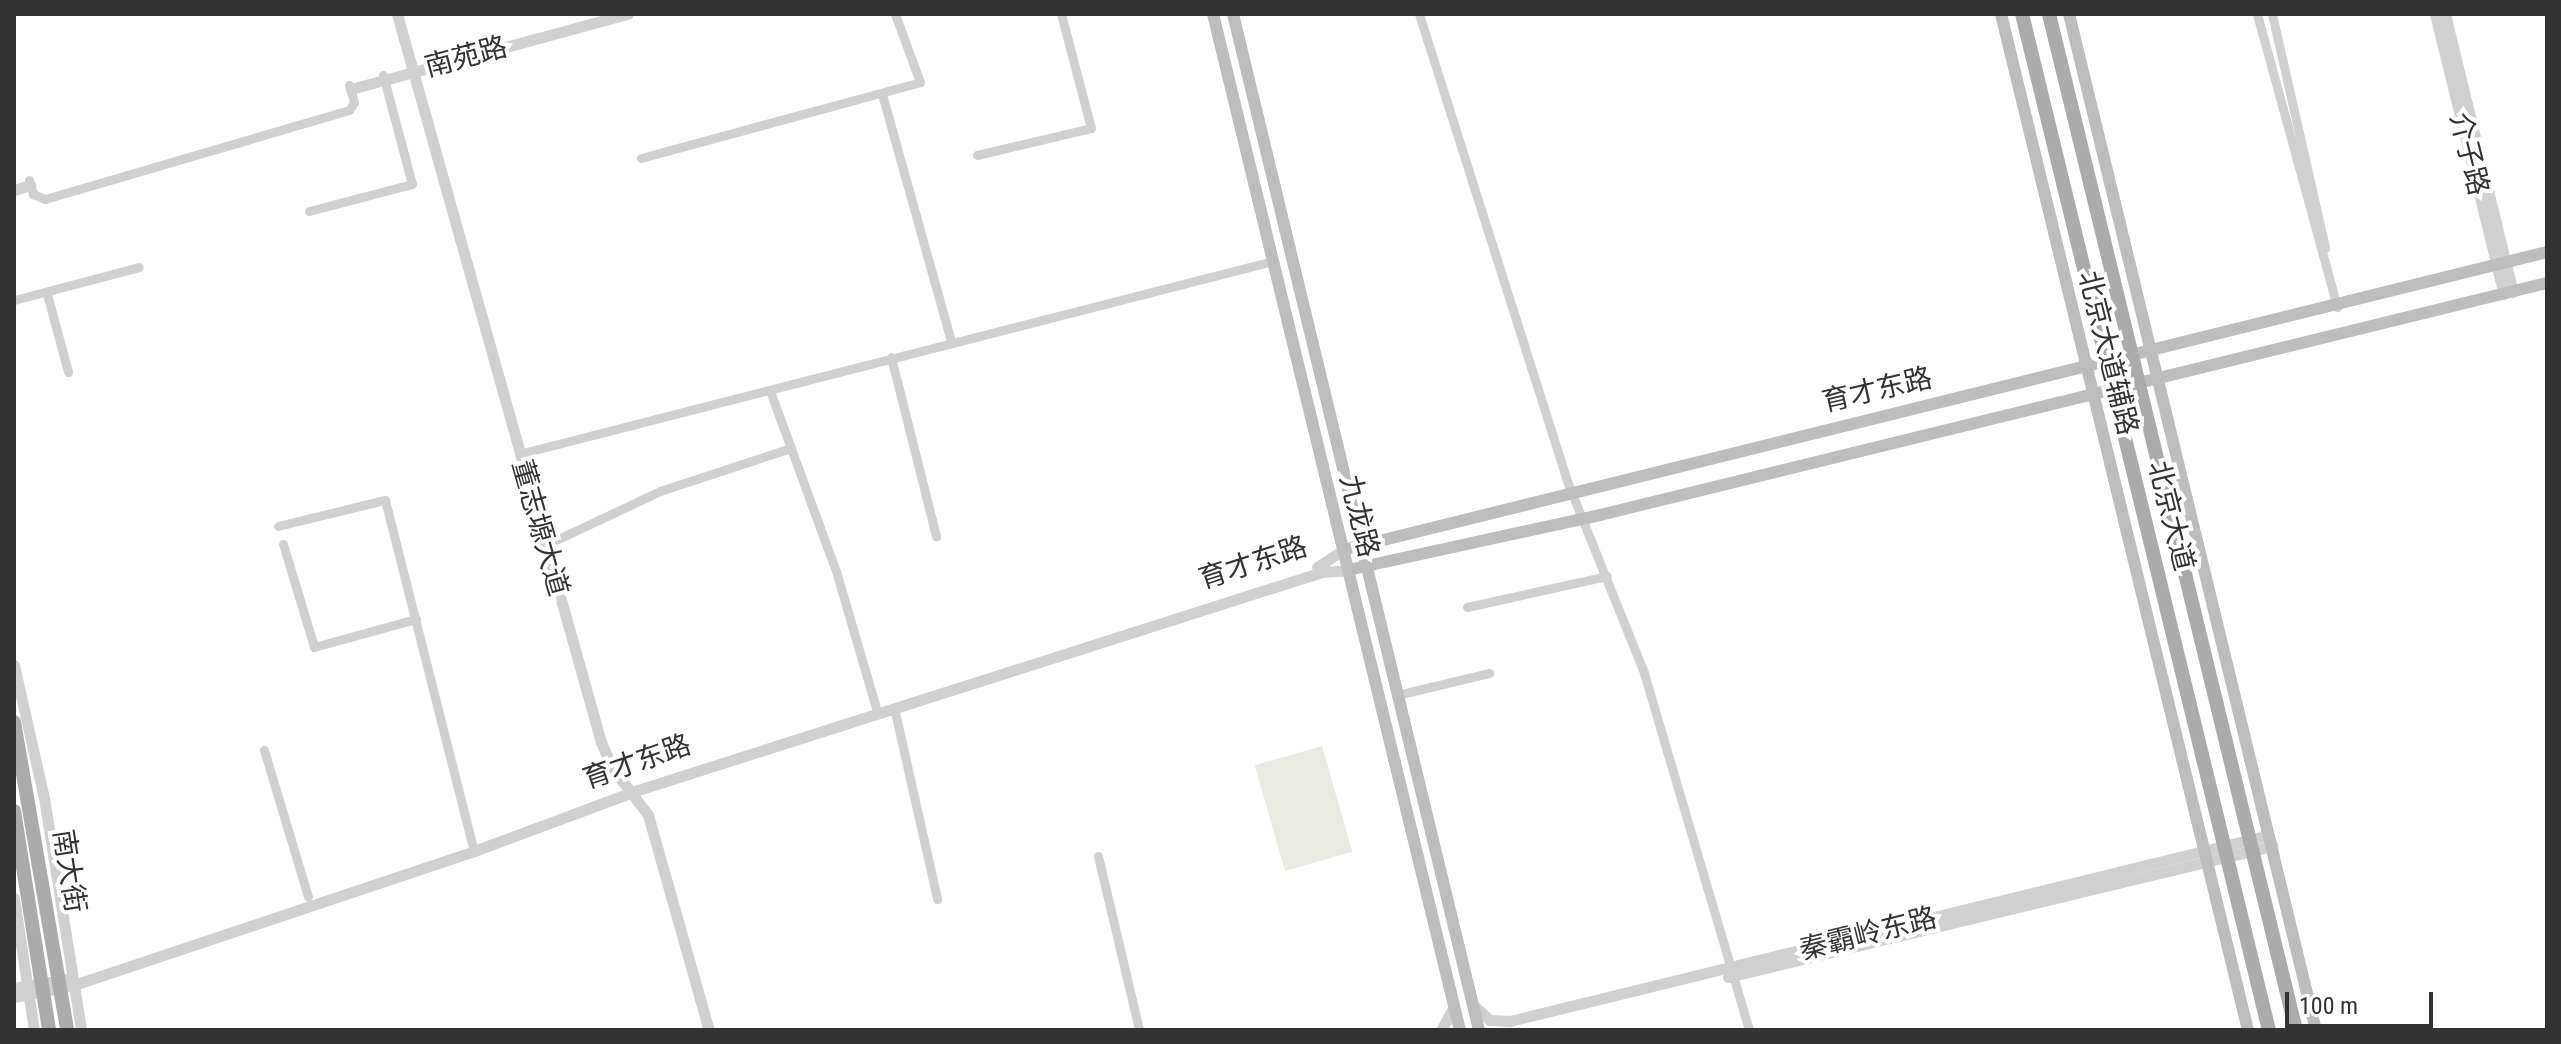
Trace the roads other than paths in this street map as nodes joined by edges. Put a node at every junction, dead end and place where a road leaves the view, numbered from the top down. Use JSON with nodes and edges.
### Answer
{"nodes":[{"id":1,"x":400,"y":14,"type":"edge"},
{"id":2,"x":609,"y":14,"type":"edge"},
{"id":3,"x":628,"y":14,"type":"edge"},
{"id":4,"x":895,"y":14,"type":"edge"},
{"id":5,"x":1061,"y":14,"type":"edge"},
{"id":6,"x":1213,"y":14,"type":"edge"},
{"id":7,"x":1233,"y":14,"type":"edge"},
{"id":8,"x":1419,"y":14,"type":"edge"},
{"id":9,"x":2001,"y":14,"type":"edge"},
{"id":10,"x":2022,"y":14,"type":"edge"},
{"id":11,"x":2049,"y":14,"type":"edge"},
{"id":12,"x":2069,"y":14,"type":"edge"},
{"id":13,"x":2257,"y":14,"type":"edge"},
{"id":14,"x":2272,"y":14,"type":"edge"},
{"id":15,"x":2435,"y":14,"type":"edge"},
{"id":16,"x":2445,"y":14,"type":"edge"},
{"id":17,"x":415,"y":68,"type":"junction"},
{"id":18,"x":384,"y":78,"type":"junction"},
{"id":19,"x":350,"y":87,"type":"joint"},
{"id":20,"x":882,"y":94,"type":"junction"},
{"id":21,"x":977,"y":155,"type":"dead end"},
{"id":22,"x":641,"y":158,"type":"dead end"},
{"id":23,"x":29,"y":183,"type":"joint"},
{"id":24,"x":14,"y":187,"type":"edge"},
{"id":25,"x":309,"y":211,"type":"dead end"},
{"id":26,"x":2547,"y":252,"type":"edge"},
{"id":27,"x":2326,"y":259,"type":"junction"},
{"id":28,"x":1273,"y":261,"type":"junction"},
{"id":29,"x":2502,"y":265,"type":"junction"},
{"id":30,"x":139,"y":267,"type":"dead end"},
{"id":31,"x":2547,"y":283,"type":"edge"},
{"id":32,"x":2508,"y":293,"type":"junction"},
{"id":33,"x":47,"y":294,"type":"junction"},
{"id":34,"x":14,"y":300,"type":"edge"},
{"id":35,"x":2337,"y":307,"type":"junction"},
{"id":36,"x":951,"y":341,"type":"junction"},
{"id":37,"x":2151,"y":350,"type":"junction"},
{"id":38,"x":2131,"y":355,"type":"junction"},
{"id":39,"x":891,"y":357,"type":"junction"},
{"id":40,"x":2106,"y":360,"type":"junction"},
{"id":41,"x":2086,"y":365,"type":"junction"},
{"id":42,"x":68,"y":372,"type":"dead end"},
{"id":43,"x":2159,"y":380,"type":"junction"},
{"id":44,"x":2139,"y":385,"type":"junction"},
{"id":45,"x":770,"y":391,"type":"junction"},
{"id":46,"x":2113,"y":391,"type":"junction"},
{"id":47,"x":2093,"y":395,"type":"junction"},
{"id":48,"x":791,"y":448,"type":"junction"},
{"id":49,"x":522,"y":453,"type":"junction"},
{"id":50,"x":1572,"y":492,"type":"junction"},
{"id":51,"x":1584,"y":518,"type":"junction"},
{"id":52,"x":278,"y":526,"type":"dead end"},
{"id":53,"x":936,"y":536,"type":"dead end"},
{"id":54,"x":556,"y":540,"type":"dead end"},
{"id":55,"x":1360,"y":542,"type":"junction"},
{"id":56,"x":283,"y":544,"type":"dead end"},
{"id":57,"x":1343,"y":550,"type":"junction"},
{"id":58,"x":1367,"y":569,"type":"junction"},
{"id":59,"x":1348,"y":570,"type":"junction"},
{"id":60,"x":1607,"y":576,"type":"junction"},
{"id":61,"x":1467,"y":607,"type":"dead end"},
{"id":62,"x":416,"y":619,"type":"junction"},
{"id":63,"x":14,"y":665,"type":"edge"},
{"id":64,"x":1489,"y":673,"type":"dead end"},
{"id":65,"x":1397,"y":695,"type":"junction"},
{"id":66,"x":877,"y":711,"type":"junction"},
{"id":67,"x":895,"y":712,"type":"junction"},
{"id":68,"x":14,"y":722,"type":"edge"},
{"id":69,"x":264,"y":750,"type":"dead end"},
{"id":70,"x":634,"y":788,"type":"junction"},
{"id":71,"x":14,"y":811,"type":"edge"},
{"id":72,"x":2270,"y":840,"type":"junction"},
{"id":73,"x":472,"y":845,"type":"junction"},
{"id":74,"x":2251,"y":845,"type":"junction"},
{"id":75,"x":2225,"y":851,"type":"junction"},
{"id":76,"x":1098,"y":856,"type":"dead end"},
{"id":77,"x":2205,"y":856,"type":"junction"},
{"id":78,"x":308,"y":897,"type":"junction"},
{"id":79,"x":14,"y":898,"type":"edge"},
{"id":80,"x":937,"y":899,"type":"dead end"},
{"id":81,"x":1732,"y":973,"type":"junction"},
{"id":82,"x":67,"y":983,"type":"junction"},
{"id":83,"x":14,"y":988,"type":"edge"},
{"id":84,"x":35,"y":990,"type":"junction"},
{"id":85,"x":14,"y":997,"type":"edge"},
{"id":86,"x":1472,"y":1004,"type":"junction"},
{"id":87,"x":1454,"y":1006,"type":"junction"},
{"id":88,"x":34,"y":1030,"type":"edge"},
{"id":89,"x":49,"y":1030,"type":"edge"},
{"id":90,"x":67,"y":1030,"type":"edge"},
{"id":91,"x":81,"y":1030,"type":"edge"},
{"id":92,"x":712,"y":1030,"type":"edge"},
{"id":93,"x":1139,"y":1030,"type":"edge"},
{"id":94,"x":1441,"y":1030,"type":"edge"},
{"id":95,"x":1460,"y":1030,"type":"edge"},
{"id":96,"x":1479,"y":1030,"type":"edge"},
{"id":97,"x":1498,"y":1030,"type":"edge"},
{"id":98,"x":1749,"y":1030,"type":"edge"},
{"id":99,"x":2248,"y":1030,"type":"edge"},
{"id":100,"x":2269,"y":1030,"type":"edge"},
{"id":101,"x":2296,"y":1030,"type":"edge"},
{"id":102,"x":2316,"y":1030,"type":"edge"}],
"edges":[{"from":1,"to":17,"type":"street","name":"董志塬大道"},
{"from":2,"to":17,"type":"street","name":"南苑路"},
{"from":3,"to":17,"type":"street","name":"南苑路"},
{"from":4,"to":20,"type":"street"},
{"from":5,"to":21,"type":"street"},
{"from":6,"to":28,"type":"main road","name":"九龙路"},
{"from":7,"to":55,"type":"main road","name":"九龙路"},
{"from":8,"to":50,"type":"street"},
{"from":9,"to":41,"type":"main road","name":"北京大道辅路"},
{"from":10,"to":40,"type":"main road","name":"北京大道"},
{"from":11,"to":38,"type":"main road","name":"北京大道"},
{"from":12,"to":37,"type":"main road","name":"北京大道辅路"},
{"from":13,"to":27,"type":"street"},
{"from":14,"to":27,"type":"street"},
{"from":15,"to":29,"type":"street","name":"介子路"},
{"from":16,"to":29,"type":"street","name":"介子路"},
{"from":17,"to":18,"type":"street","name":"南苑路"},
{"from":17,"to":49,"type":"street","name":"董志塬大道"},
{"from":18,"to":19,"type":"street","name":"南苑路"},
{"from":18,"to":25,"type":"street"},
{"from":19,"to":23,"type":"street"},
{"from":20,"to":22,"type":"street"},
{"from":20,"to":36,"type":"street"},
{"from":23,"to":24,"type":"street"},
{"from":26,"to":29,"type":"main road","name":"育才东路"},
{"from":27,"to":35,"type":"street"},
{"from":28,"to":36,"type":"street"},
{"from":28,"to":57,"type":"main road","name":"九龙路"},
{"from":29,"to":32,"type":"street","name":"介子路"},
{"from":29,"to":35,"type":"main road","name":"育才东路"},
{"from":30,"to":33,"type":"street"},
{"from":31,"to":32,"type":"main road","name":"育才东路"},
{"from":32,"to":43,"type":"main road","name":"育才东路"},
{"from":33,"to":34,"type":"street"},
{"from":33,"to":42,"type":"street"},
{"from":35,"to":37,"type":"main road","name":"育才东路"},
{"from":36,"to":39,"type":"street"},
{"from":37,"to":38,"type":"main road","name":"育才东路"},
{"from":37,"to":43,"type":"main road","name":"北京大道辅路"},
{"from":38,"to":40,"type":"main road","name":"育才东路"},
{"from":38,"to":44,"type":"main road","name":"北京大道"},
{"from":39,"to":45,"type":"street"},
{"from":39,"to":53,"type":"street"},
{"from":40,"to":41,"type":"main road","name":"育才东路"},
{"from":40,"to":46,"type":"main road","name":"北京大道"},
{"from":41,"to":47,"type":"main road","name":"北京大道辅路"},
{"from":41,"to":50,"type":"main road","name":"育才东路"},
{"from":43,"to":44,"type":"main road","name":"育才东路"},
{"from":43,"to":72,"type":"main road","name":"北京大道辅路"},
{"from":44,"to":46,"type":"main road","name":"育才东路"},
{"from":44,"to":74,"type":"main road","name":"北京大道"},
{"from":45,"to":48,"type":"street"},
{"from":45,"to":49,"type":"street"},
{"from":46,"to":47,"type":"main road","name":"育才东路"},
{"from":46,"to":75,"type":"main road","name":"北京大道"},
{"from":47,"to":51,"type":"main road","name":"育才东路"},
{"from":47,"to":77,"type":"main road","name":"北京大道辅路"},
{"from":48,"to":54,"type":"street"},
{"from":48,"to":66,"type":"street"},
{"from":49,"to":70,"type":"street","name":"董志塬大道"},
{"from":50,"to":51,"type":"street"},
{"from":50,"to":55,"type":"main road","name":"育才东路"},
{"from":51,"to":58,"type":"main road","name":"育才东路"},
{"from":51,"to":60,"type":"street"},
{"from":52,"to":62,"type":"street"},
{"from":55,"to":57,"type":"main road","name":"育才东路"},
{"from":55,"to":58,"type":"main road","name":"九龙路"},
{"from":56,"to":62,"type":"street"},
{"from":57,"to":59,"type":"main road","name":"九龙路"},
{"from":57,"to":66,"type":"street","name":"育才东路"},
{"from":58,"to":59,"type":"main road","name":"育才东路"},
{"from":58,"to":65,"type":"main road","name":"九龙路"},
{"from":59,"to":67,"type":"street","name":"育才东路"},
{"from":59,"to":87,"type":"main road","name":"九龙路"},
{"from":60,"to":61,"type":"street"},
{"from":60,"to":81,"type":"street"},
{"from":62,"to":73,"type":"street"},
{"from":63,"to":82,"type":"street"},
{"from":64,"to":65,"type":"street"},
{"from":65,"to":86,"type":"main road","name":"九龙路"},
{"from":66,"to":70,"type":"street","name":"育才东路"},
{"from":67,"to":70,"type":"street","name":"育才东路"},
{"from":67,"to":80,"type":"street"},
{"from":68,"to":82,"type":"main road","name":"南大街"},
{"from":69,"to":78,"type":"street"},
{"from":70,"to":73,"type":"street","name":"育才东路"},
{"from":70,"to":82,"type":"street","name":"育才东路"},
{"from":70,"to":92,"type":"street","name":"董志塬大道"},
{"from":71,"to":84,"type":"main road","name":"南大街"},
{"from":72,"to":74,"type":"street","name":"秦霸岭东路"},
{"from":72,"to":102,"type":"main road","name":"北京大道辅路"},
{"from":73,"to":78,"type":"street","name":"育才东路"},
{"from":74,"to":75,"type":"street","name":"秦霸岭东路"},
{"from":74,"to":101,"type":"main road","name":"北京大道"},
{"from":75,"to":77,"type":"street","name":"秦霸岭东路"},
{"from":75,"to":100,"type":"main road","name":"北京大道"},
{"from":76,"to":93,"type":"street"},
{"from":77,"to":81,"type":"street","name":"秦霸岭东路"},
{"from":77,"to":99,"type":"main road","name":"北京大道辅路"},
{"from":78,"to":82,"type":"street","name":"育才东路"},
{"from":79,"to":84,"type":"street"},
{"from":81,"to":86,"type":"street","name":"秦霸岭东路"},
{"from":81,"to":97,"type":"street","name":"秦霸岭东路"},
{"from":81,"to":98,"type":"street"},
{"from":82,"to":84,"type":"street","name":"育才东路"},
{"from":82,"to":90,"type":"main road","name":"南大街"},
{"from":82,"to":91,"type":"street"},
{"from":83,"to":84,"type":"street"},
{"from":84,"to":85,"type":"street"},
{"from":84,"to":88,"type":"street"},
{"from":84,"to":89,"type":"main road","name":"南大街"},
{"from":86,"to":96,"type":"main road","name":"九龙路"},
{"from":87,"to":94,"type":"street"},
{"from":87,"to":95,"type":"main road","name":"九龙路"}]}
